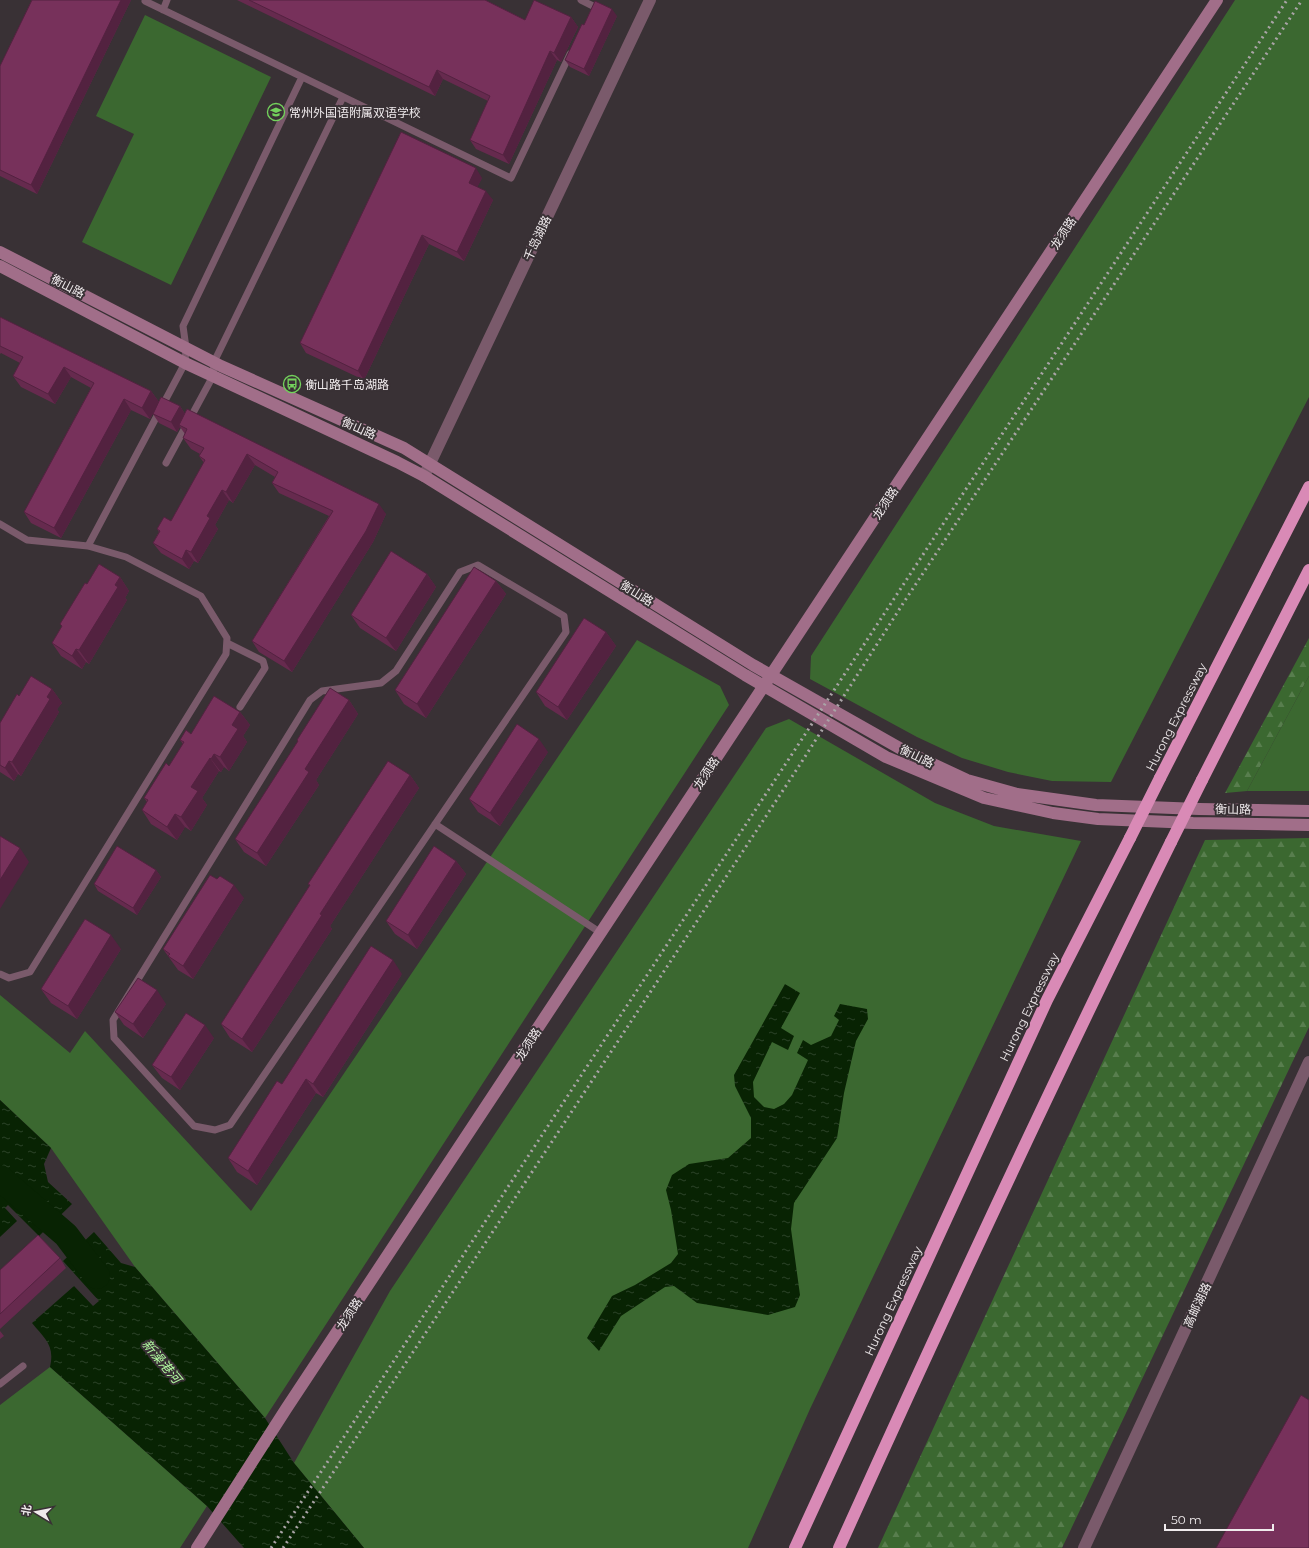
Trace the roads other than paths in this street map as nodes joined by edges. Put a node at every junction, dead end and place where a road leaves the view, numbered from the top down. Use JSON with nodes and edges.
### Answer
{"nodes":[{"id":1,"x":167,"y":0,"type":"edge"},
{"id":2,"x":581,"y":0,"type":"edge"},
{"id":3,"x":650,"y":0,"type":"edge"},
{"id":4,"x":1217,"y":0,"type":"edge"},
{"id":5,"x":145,"y":1,"type":"dead end"},
{"id":6,"x":595,"y":3,"type":"edge"},
{"id":7,"x":163,"y":10,"type":"junction"},
{"id":8,"x":590,"y":13,"type":"edge"},
{"id":9,"x":573,"y":49,"type":"edge"},
{"id":10,"x":302,"y":77,"type":"junction"},
{"id":11,"x":343,"y":97,"type":"junction"},
{"id":12,"x":0,"y":252,"type":"edge"},
{"id":13,"x":0,"y":266,"type":"edge"},
{"id":14,"x":186,"y":348,"type":"junction"},
{"id":15,"x":214,"y":362,"type":"junction"},
{"id":16,"x":185,"y":363,"type":"junction"},
{"id":17,"x":213,"y":376,"type":"junction"},
{"id":18,"x":166,"y":463,"type":"dead end"},
{"id":19,"x":430,"y":464,"type":"junction"},
{"id":20,"x":424,"y":476,"type":"junction"},
{"id":21,"x":1309,"y":487,"type":"edge"},
{"id":22,"x":0,"y":524,"type":"edge"},
{"id":23,"x":88,"y":546,"type":"junction"},
{"id":24,"x":1309,"y":570,"type":"edge"},
{"id":25,"x":227,"y":643,"type":"junction"},
{"id":26,"x":771,"y":675,"type":"junction"},
{"id":27,"x":764,"y":686,"type":"junction"},
{"id":28,"x":240,"y":707,"type":"dead end"},
{"id":29,"x":1309,"y":811,"type":"edge"},
{"id":30,"x":435,"y":824,"type":"junction"},
{"id":31,"x":1309,"y":825,"type":"edge"},
{"id":32,"x":601,"y":933,"type":"junction"},
{"id":33,"x":0,"y":974,"type":"edge"},
{"id":34,"x":1309,"y":1062,"type":"edge"},
{"id":35,"x":23,"y":1366,"type":"dead end"},
{"id":36,"x":0,"y":1384,"type":"edge"},
{"id":37,"x":197,"y":1548,"type":"edge"},
{"id":38,"x":795,"y":1548,"type":"edge"},
{"id":39,"x":839,"y":1548,"type":"edge"},
{"id":40,"x":1084,"y":1548,"type":"edge"}],
"edges":[{"from":1,"to":7,"type":"lane"},
{"from":2,"to":6,"type":"lane"},
{"from":3,"to":19,"type":"street","name":"千岛湖路"},
{"from":4,"to":26,"type":"street","name":"龙须路"},
{"from":5,"to":7,"type":"lane"},
{"from":6,"to":8,"type":"lane"},
{"from":7,"to":10,"type":"lane"},
{"from":9,"to":11,"type":"lane"},
{"from":10,"to":11,"type":"lane"},
{"from":10,"to":14,"type":"lane"},
{"from":11,"to":15,"type":"lane"},
{"from":12,"to":14,"type":"street","name":"衡山路"},
{"from":13,"to":16,"type":"street","name":"衡山路"},
{"from":14,"to":15,"type":"street","name":"衡山路"},
{"from":14,"to":16,"type":"lane"},
{"from":15,"to":17,"type":"lane"},
{"from":15,"to":19,"type":"street","name":"衡山路"},
{"from":16,"to":17,"type":"street","name":"衡山路"},
{"from":16,"to":23,"type":"lane"},
{"from":17,"to":18,"type":"lane"},
{"from":17,"to":20,"type":"street","name":"衡山路"},
{"from":19,"to":20,"type":"street","name":"千岛湖路"},
{"from":19,"to":26,"type":"street","name":"衡山路"},
{"from":20,"to":27,"type":"street","name":"衡山路"},
{"from":21,"to":38,"type":"highway","name":"Hurong Expressway","bridge":true},
{"from":22,"to":23,"type":"lane"},
{"from":23,"to":25,"type":"lane"},
{"from":24,"to":39,"type":"highway","bridge":true},
{"from":25,"to":28,"type":"lane"},
{"from":25,"to":33,"type":"lane"},
{"from":26,"to":27,"type":"street","name":"龙须路"},
{"from":26,"to":29,"type":"street","name":"衡山路"},
{"from":27,"to":31,"type":"street","name":"衡山路"},
{"from":27,"to":32,"type":"street","name":"龙须路"},
{"from":30,"to":30,"type":"lane"},
{"from":30,"to":32,"type":"lane"},
{"from":32,"to":37,"type":"street","name":"龙须路"},
{"from":34,"to":40,"type":"street","name":"高邮湖路"},
{"from":35,"to":36,"type":"lane"}]}
